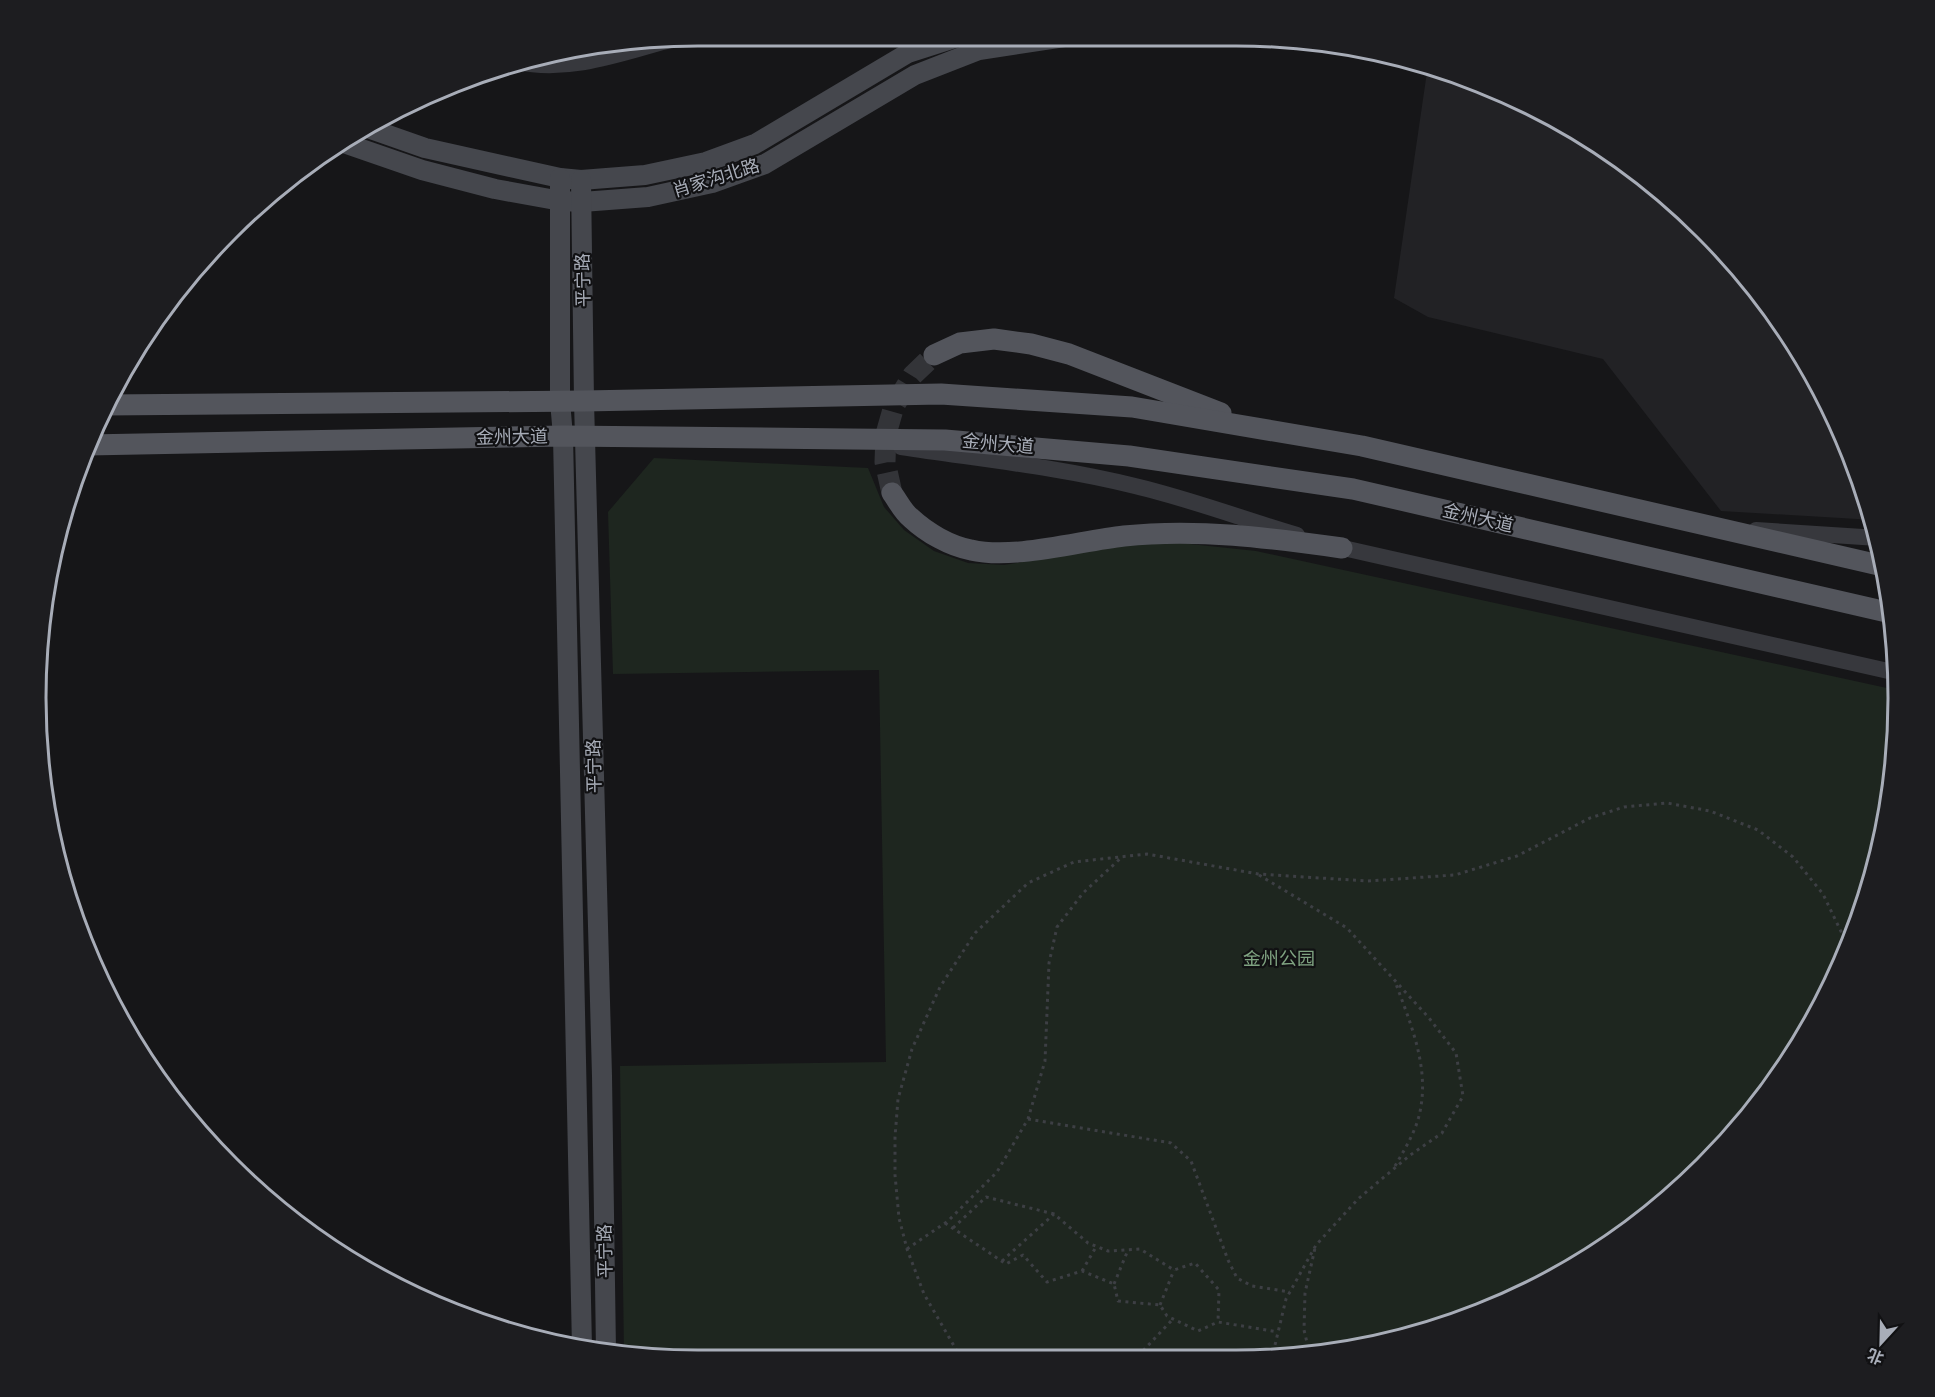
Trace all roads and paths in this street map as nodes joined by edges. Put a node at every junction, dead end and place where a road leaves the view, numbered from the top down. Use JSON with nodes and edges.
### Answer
{"nodes":[{"id":1,"x":930,"y":46,"type":"edge"},
{"id":2,"x":1005,"y":46,"type":"edge"},
{"id":3,"x":633,"y":50,"type":"edge"},
{"id":4,"x":543,"y":66,"type":"edge"},
{"id":5,"x":377,"y":131,"type":"edge"},
{"id":6,"x":352,"y":146,"type":"edge"},
{"id":7,"x":560,"y":178,"type":"junction"},
{"id":8,"x":581,"y":180,"type":"junction"},
{"id":9,"x":561,"y":201,"type":"junction"},
{"id":10,"x":582,"y":202,"type":"junction"},
{"id":11,"x":934,"y":355,"type":"tunnel mouth"},
{"id":12,"x":560,"y":401,"type":"junction"},
{"id":13,"x":584,"y":401,"type":"junction"},
{"id":14,"x":117,"y":405,"type":"edge"},
{"id":15,"x":1263,"y":430,"type":"junction"},
{"id":16,"x":563,"y":436,"type":"junction"},
{"id":17,"x":586,"y":436,"type":"junction"},
{"id":18,"x":850,"y":439,"type":"junction"},
{"id":19,"x":98,"y":445,"type":"edge"},
{"id":20,"x":892,"y":493,"type":"tunnel mouth"},
{"id":21,"x":1711,"y":526,"type":"junction"},
{"id":22,"x":1868,"y":537,"type":"edge"},
{"id":23,"x":1342,"y":548,"type":"junction"},
{"id":24,"x":1874,"y":564,"type":"edge"},
{"id":25,"x":1883,"y":612,"type":"edge"},
{"id":26,"x":1887,"y":671,"type":"edge"},
{"id":27,"x":1122,"y":857,"type":"junction"},
{"id":28,"x":1258,"y":874,"type":"junction"},
{"id":29,"x":1843,"y":936,"type":"edge"},
{"id":30,"x":1395,"y":980,"type":"junction"},
{"id":31,"x":1028,"y":1119,"type":"junction"},
{"id":32,"x":1392,"y":1170,"type":"junction"},
{"id":33,"x":1054,"y":1214,"type":"junction"},
{"id":34,"x":944,"y":1223,"type":"junction"},
{"id":35,"x":952,"y":1228,"type":"junction"},
{"id":36,"x":1316,"y":1245,"type":"junction"},
{"id":37,"x":1096,"y":1246,"type":"junction"},
{"id":38,"x":907,"y":1250,"type":"junction"},
{"id":39,"x":1128,"y":1250,"type":"junction"},
{"id":40,"x":1002,"y":1261,"type":"junction"},
{"id":41,"x":1174,"y":1270,"type":"junction"},
{"id":42,"x":1083,"y":1271,"type":"junction"},
{"id":43,"x":1114,"y":1284,"type":"junction"},
{"id":44,"x":1290,"y":1292,"type":"junction"},
{"id":45,"x":1160,"y":1305,"type":"junction"},
{"id":46,"x":1173,"y":1319,"type":"junction"},
{"id":47,"x":1218,"y":1322,"type":"junction"},
{"id":48,"x":1278,"y":1332,"type":"junction"},
{"id":49,"x":582,"y":1340,"type":"edge"},
{"id":50,"x":606,"y":1344,"type":"edge"},
{"id":51,"x":1308,"y":1346,"type":"edge"},
{"id":52,"x":1276,"y":1349,"type":"edge"},
{"id":53,"x":956,"y":1350,"type":"edge"},
{"id":54,"x":1144,"y":1350,"type":"edge"}],
"edges":[{"from":1,"to":8,"type":"main road","name":"肖家沟北路"},
{"from":2,"to":10,"type":"main road","name":"肖家沟北路"},
{"from":3,"to":4,"type":"street"},
{"from":5,"to":7,"type":"main road","name":"肖家沟北路"},
{"from":6,"to":9,"type":"main road","name":"肖家沟北路"},
{"from":7,"to":8,"type":"main road","name":"肖家沟北路"},
{"from":7,"to":9,"type":"main road","name":"平宁路"},
{"from":8,"to":10,"type":"main road","name":"平宁路"},
{"from":9,"to":10,"type":"main road","name":"肖家沟北路"},
{"from":9,"to":12,"type":"main road","name":"平宁路"},
{"from":10,"to":13,"type":"main road","name":"平宁路"},
{"from":11,"to":15,"type":"main road"},
{"from":12,"to":13,"type":"main road","name":"金州大道"},
{"from":12,"to":14,"type":"main road","name":"金州大道"},
{"from":12,"to":16,"type":"main road","name":"平宁路"},
{"from":13,"to":15,"type":"main road","name":"金州大道"},
{"from":13,"to":17,"type":"main road","name":"平宁路"},
{"from":15,"to":21,"type":"main road","name":"金州大道"},
{"from":16,"to":17,"type":"main road","name":"金州大道"},
{"from":16,"to":19,"type":"main road","name":"金州大道"},
{"from":16,"to":49,"type":"main road","name":"平宁路"},
{"from":17,"to":18,"type":"main road","name":"金州大道"},
{"from":17,"to":50,"type":"main road","name":"平宁路"},
{"from":18,"to":23,"type":"street"},
{"from":18,"to":25,"type":"main road","name":"金州大道"},
{"from":20,"to":23,"type":"main road"},
{"from":21,"to":22,"type":"street"},
{"from":21,"to":24,"type":"main road","name":"金州大道"},
{"from":23,"to":26,"type":"street"},
{"from":27,"to":28,"type":"path"},
{"from":27,"to":31,"type":"path"},
{"from":27,"to":38,"type":"path"},
{"from":28,"to":29,"type":"path"},
{"from":28,"to":30,"type":"path"},
{"from":30,"to":32,"type":"path"},
{"from":30,"to":32,"type":"path"},
{"from":31,"to":34,"type":"path"},
{"from":31,"to":44,"type":"path"},
{"from":32,"to":36,"type":"path"},
{"from":33,"to":35,"type":"path"},
{"from":33,"to":37,"type":"path"},
{"from":33,"to":40,"type":"path"},
{"from":34,"to":35,"type":"path"},
{"from":34,"to":38,"type":"path"},
{"from":35,"to":40,"type":"path"},
{"from":36,"to":44,"type":"path"},
{"from":36,"to":51,"type":"path"},
{"from":37,"to":39,"type":"path"},
{"from":37,"to":42,"type":"path"},
{"from":38,"to":53,"type":"path"},
{"from":39,"to":41,"type":"path"},
{"from":39,"to":43,"type":"path"},
{"from":40,"to":42,"type":"path"},
{"from":41,"to":45,"type":"path"},
{"from":41,"to":47,"type":"path"},
{"from":42,"to":43,"type":"path"},
{"from":43,"to":45,"type":"path"},
{"from":44,"to":48,"type":"path"},
{"from":45,"to":46,"type":"path"},
{"from":46,"to":47,"type":"path"},
{"from":46,"to":54,"type":"path"},
{"from":47,"to":48,"type":"path"},
{"from":48,"to":52,"type":"path"}]}
